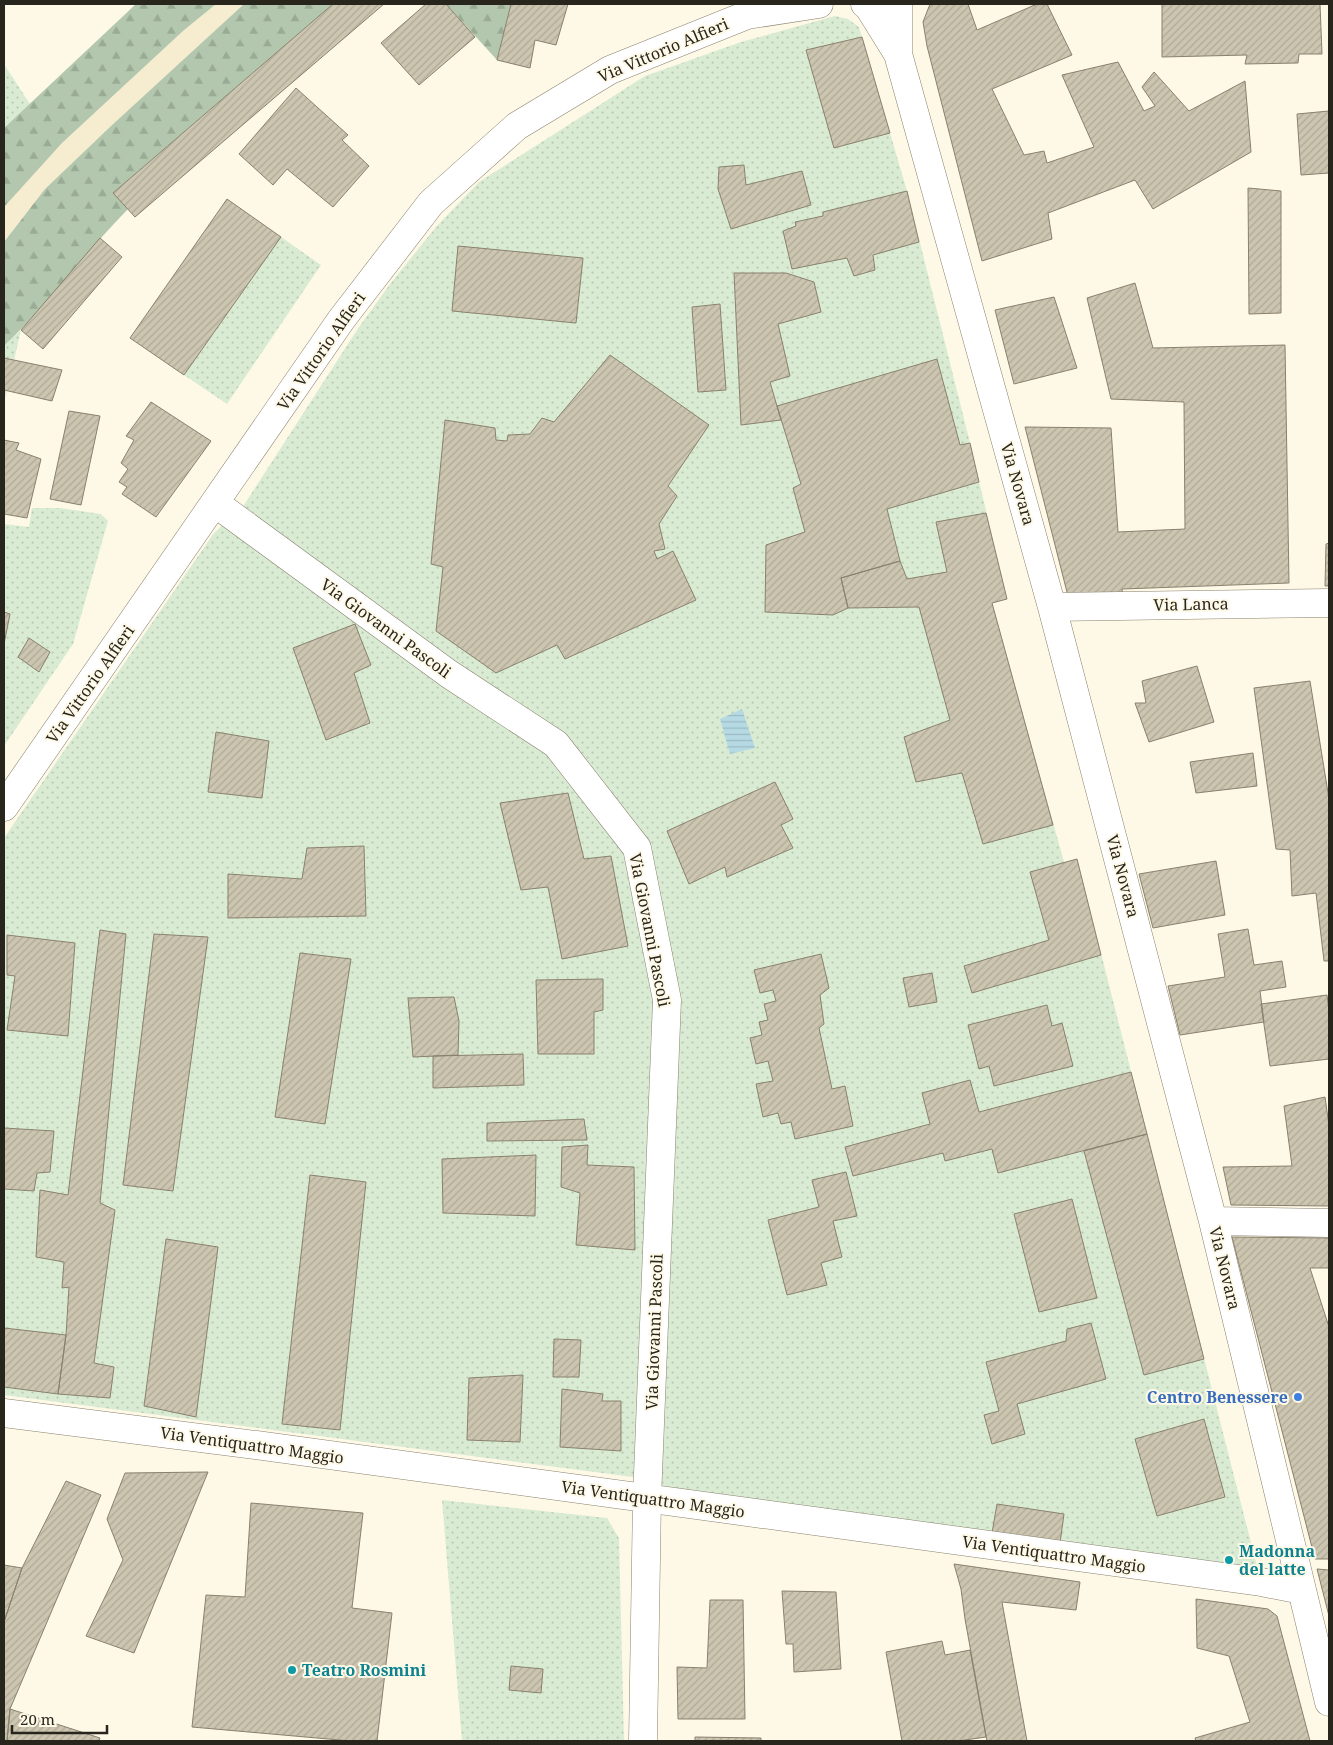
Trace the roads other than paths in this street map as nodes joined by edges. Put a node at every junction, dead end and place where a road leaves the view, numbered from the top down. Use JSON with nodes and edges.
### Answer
{"nodes":[{"id":1,"x":820,"y":4,"type":"edge"},
{"id":2,"x":867,"y":4,"type":"edge"},
{"id":3,"x":898,"y":4,"type":"edge"},
{"id":4,"x":754,"y":9,"type":"edge"},
{"id":5,"x":898,"y":54,"type":"junction"},
{"id":6,"x":215,"y":503,"type":"junction"},
{"id":7,"x":1329,"y":603,"type":"edge"},
{"id":8,"x":1052,"y":607,"type":"junction"},
{"id":9,"x":4,"y":807,"type":"edge"},
{"id":10,"x":1214,"y":1221,"type":"junction"},
{"id":11,"x":1329,"y":1223,"type":"edge"},
{"id":12,"x":4,"y":1413,"type":"edge"},
{"id":13,"x":647,"y":1499,"type":"junction"},
{"id":14,"x":1302,"y":1590,"type":"junction"},
{"id":15,"x":1329,"y":1702,"type":"edge"},
{"id":16,"x":643,"y":1741,"type":"edge"}],
"edges":[{"from":1,"to":4,"type":"street","name":"Via Vittorio Alfieri"},
{"from":2,"to":5,"type":"street","name":"Via Novara"},
{"from":3,"to":5,"type":"street","name":"Via Novara"},
{"from":4,"to":6,"type":"street","name":"Via Vittorio Alfieri"},
{"from":5,"to":8,"type":"street","name":"Via Novara"},
{"from":6,"to":9,"type":"street","name":"Via Vittorio Alfieri"},
{"from":6,"to":13,"type":"street","name":"Via Giovanni Pascoli"},
{"from":7,"to":8,"type":"street","name":"Via Lanca"},
{"from":8,"to":10,"type":"street","name":"Via Novara"},
{"from":10,"to":11,"type":"street"},
{"from":10,"to":14,"type":"street","name":"Via Novara"},
{"from":12,"to":13,"type":"street","name":"Via Ventiquattro Maggio"},
{"from":13,"to":14,"type":"street","name":"Via Ventiquattro Maggio"},
{"from":13,"to":16,"type":"street","name":"Via Giovanni Pascoli"},
{"from":14,"to":15,"type":"street","name":"Via Novara"}]}
